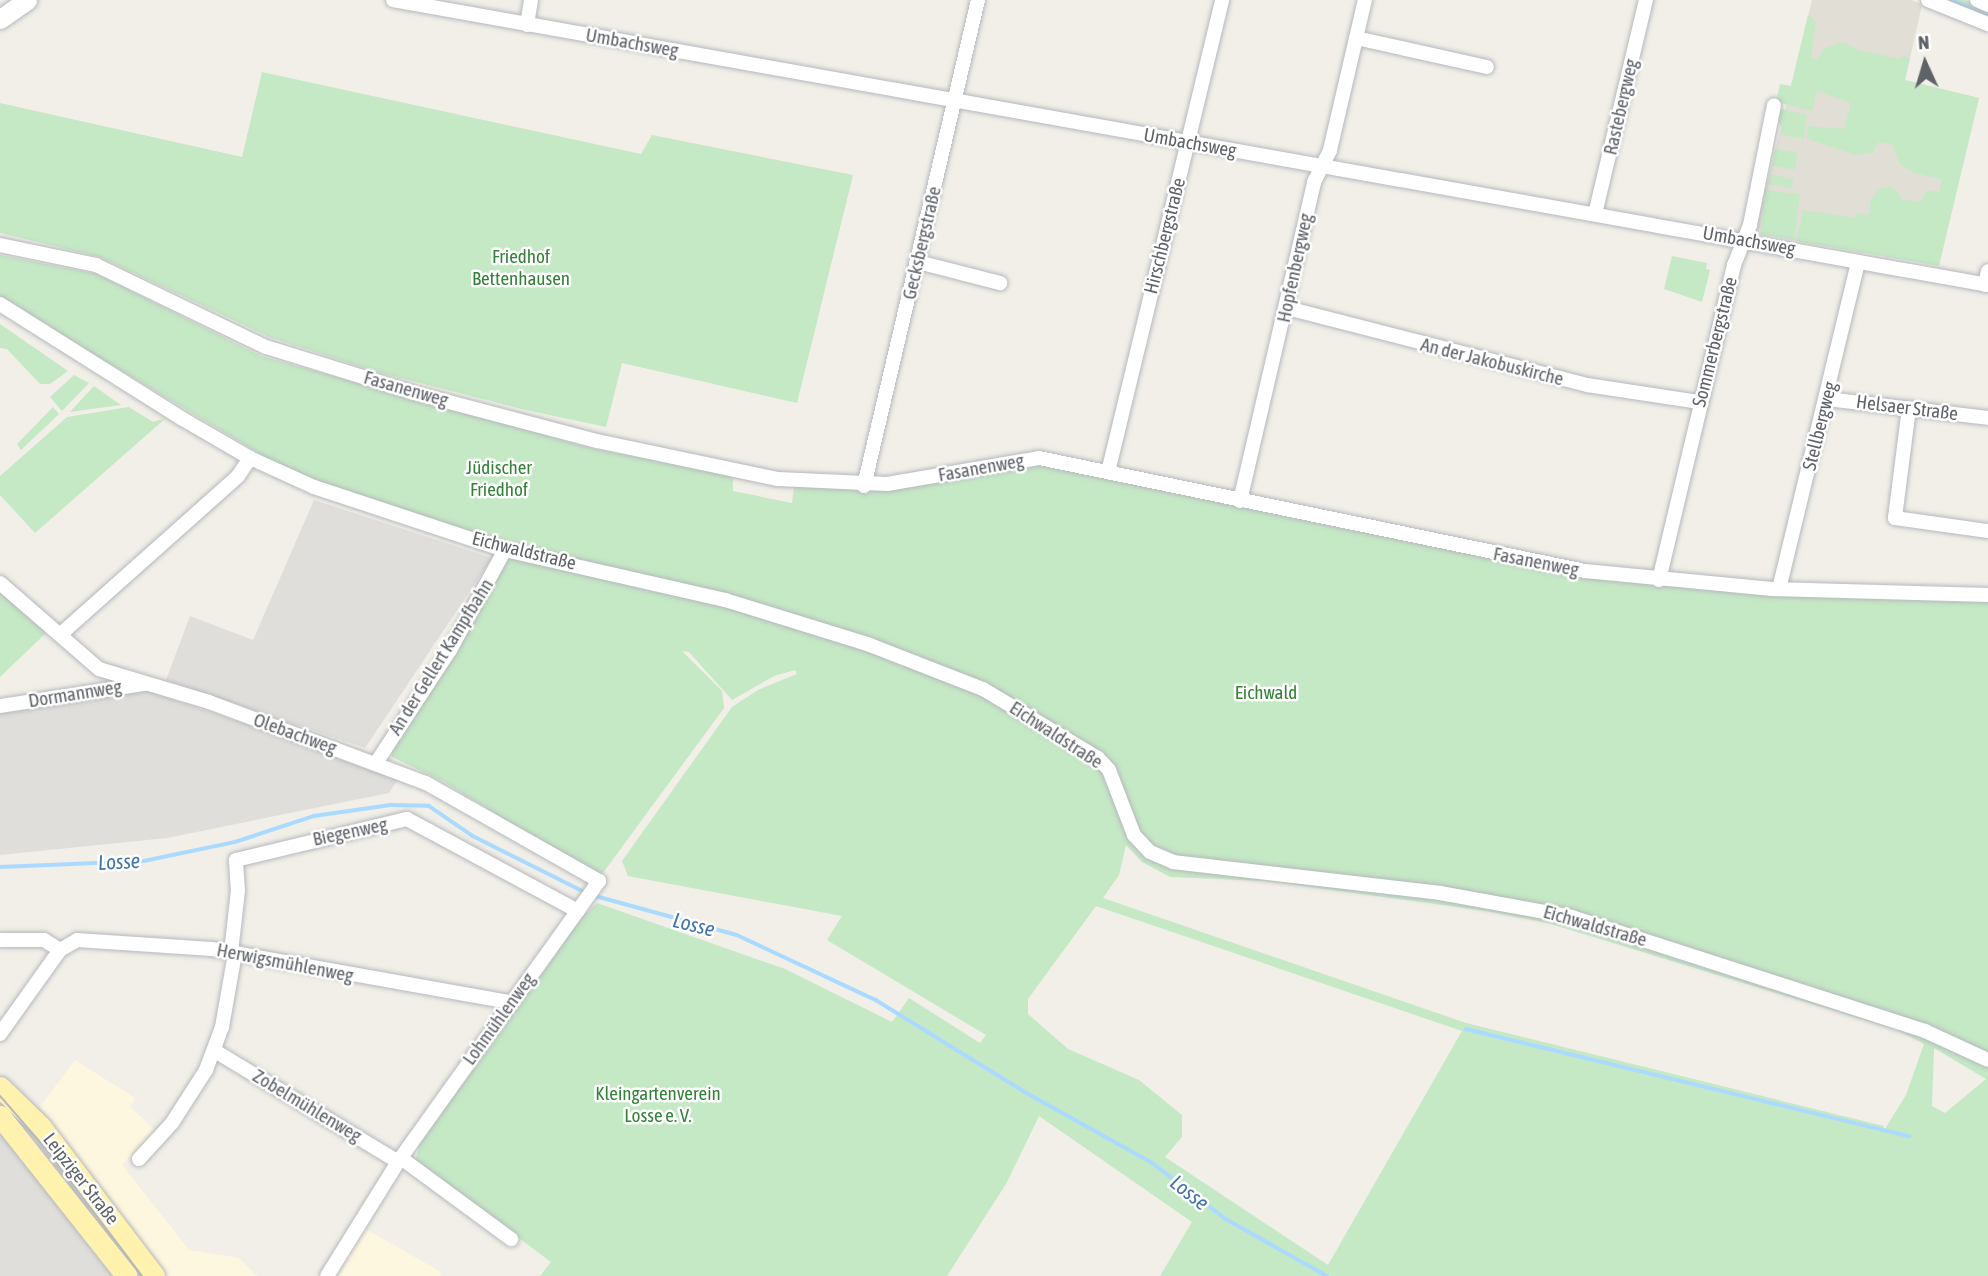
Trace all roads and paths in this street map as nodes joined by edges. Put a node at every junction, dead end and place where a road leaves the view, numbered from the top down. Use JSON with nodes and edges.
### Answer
{"nodes":[{"id":1,"x":27,"y":0,"type":"edge"},
{"id":2,"x":393,"y":0,"type":"edge"},
{"id":3,"x":531,"y":0,"type":"edge"},
{"id":4,"x":978,"y":0,"type":"edge"},
{"id":5,"x":1222,"y":0,"type":"edge"},
{"id":6,"x":1365,"y":0,"type":"edge"},
{"id":7,"x":1646,"y":0,"type":"edge"},
{"id":8,"x":1928,"y":0,"type":"edge"},
{"id":9,"x":1977,"y":0,"type":"edge"},
{"id":10,"x":1988,"y":5,"type":"edge"},
{"id":11,"x":0,"y":19,"type":"edge"},
{"id":12,"x":1988,"y":24,"type":"edge"},
{"id":13,"x":527,"y":25,"type":"junction"},
{"id":14,"x":1356,"y":38,"type":"junction"},
{"id":15,"x":1488,"y":67,"type":"dead end"},
{"id":16,"x":956,"y":102,"type":"junction"},
{"id":17,"x":1774,"y":105,"type":"dead end"},
{"id":18,"x":1188,"y":143,"type":"junction"},
{"id":19,"x":1322,"y":166,"type":"junction"},
{"id":20,"x":1595,"y":214,"type":"junction"},
{"id":21,"x":1742,"y":240,"type":"junction"},
{"id":22,"x":0,"y":245,"type":"edge"},
{"id":23,"x":1858,"y":261,"type":"junction"},
{"id":24,"x":918,"y":262,"type":"junction"},
{"id":25,"x":1987,"y":280,"type":"edge"},
{"id":26,"x":1000,"y":283,"type":"dead end"},
{"id":27,"x":0,"y":304,"type":"edge"},
{"id":28,"x":1287,"y":307,"type":"junction"},
{"id":29,"x":1827,"y":399,"type":"junction"},
{"id":30,"x":1700,"y":402,"type":"junction"},
{"id":31,"x":1909,"y":408,"type":"junction"},
{"id":32,"x":1988,"y":418,"type":"edge"},
{"id":33,"x":250,"y":458,"type":"junction"},
{"id":34,"x":1108,"y":472,"type":"junction"},
{"id":35,"x":864,"y":486,"type":"junction"},
{"id":36,"x":1241,"y":501,"type":"junction"},
{"id":37,"x":1988,"y":531,"type":"edge"},
{"id":38,"x":505,"y":550,"type":"junction"},
{"id":39,"x":1659,"y":580,"type":"junction"},
{"id":40,"x":0,"y":583,"type":"edge"},
{"id":41,"x":1779,"y":589,"type":"junction"},
{"id":42,"x":1988,"y":595,"type":"edge"},
{"id":43,"x":62,"y":633,"type":"junction"},
{"id":44,"x":151,"y":683,"type":"junction"},
{"id":45,"x":0,"y":706,"type":"edge"},
{"id":46,"x":376,"y":763,"type":"junction"},
{"id":47,"x":597,"y":884,"type":"joint"},
{"id":48,"x":580,"y":908,"type":"junction"},
{"id":49,"x":0,"y":940,"type":"edge"},
{"id":50,"x":60,"y":950,"type":"junction"},
{"id":51,"x":233,"y":952,"type":"junction"},
{"id":52,"x":511,"y":1003,"type":"junction"},
{"id":53,"x":0,"y":1034,"type":"edge"},
{"id":54,"x":215,"y":1051,"type":"junction"},
{"id":55,"x":1988,"y":1060,"type":"edge"},
{"id":56,"x":0,"y":1087,"type":"edge"},
{"id":57,"x":0,"y":1116,"type":"edge"},
{"id":58,"x":139,"y":1159,"type":"dead end"},
{"id":59,"x":400,"y":1160,"type":"junction"},
{"id":60,"x":511,"y":1239,"type":"dead end"},
{"id":61,"x":127,"y":1276,"type":"edge"},
{"id":62,"x":154,"y":1276,"type":"edge"},
{"id":63,"x":327,"y":1276,"type":"edge"}],
"edges":[{"from":1,"to":11,"type":"street"},
{"from":2,"to":13,"type":"street","name":"Umbachsweg"},
{"from":3,"to":13,"type":"street"},
{"from":4,"to":16,"type":"street","name":"Gecksbergstraße"},
{"from":5,"to":18,"type":"street","name":"Hirschbergstraße"},
{"from":6,"to":14,"type":"street","name":"Hopfenbergweg"},
{"from":7,"to":20,"type":"street","name":"Rastebergweg"},
{"from":8,"to":12,"type":"street"},
{"from":9,"to":10,"type":"street"},
{"from":13,"to":16,"type":"street","name":"Umbachsweg"},
{"from":14,"to":15,"type":"street"},
{"from":14,"to":19,"type":"street","name":"Hopfenbergweg"},
{"from":16,"to":18,"type":"street","name":"Umbachsweg"},
{"from":16,"to":24,"type":"street","name":"Gecksbergstraße"},
{"from":17,"to":21,"type":"street","name":"Sommerbergstraße"},
{"from":18,"to":19,"type":"street","name":"Umbachsweg"},
{"from":18,"to":34,"type":"street","name":"Hirschbergstraße"},
{"from":19,"to":20,"type":"street","name":"Umbachsweg"},
{"from":19,"to":28,"type":"street","name":"Hopfenbergweg"},
{"from":20,"to":21,"type":"street","name":"Umbachsweg"},
{"from":21,"to":23,"type":"street","name":"Umbachsweg"},
{"from":21,"to":30,"type":"street","name":"Sommerbergstraße"},
{"from":22,"to":35,"type":"street","name":"Fasanenweg"},
{"from":23,"to":25,"type":"street","name":"Umbachsweg"},
{"from":23,"to":29,"type":"street","name":"Stellbergweg"},
{"from":24,"to":26,"type":"street"},
{"from":24,"to":35,"type":"street","name":"Gecksbergstraße"},
{"from":27,"to":33,"type":"street","name":"Eichwaldstraße"},
{"from":28,"to":30,"type":"street","name":"An der Jakobuskirche"},
{"from":28,"to":36,"type":"street","name":"Hopfenbergweg"},
{"from":29,"to":31,"type":"street","name":"Helsaer Straße"},
{"from":29,"to":41,"type":"street","name":"Stellbergweg"},
{"from":30,"to":39,"type":"street","name":"Sommerbergstraße"},
{"from":31,"to":32,"type":"street","name":"Helsaer Straße"},
{"from":31,"to":37,"type":"street"},
{"from":33,"to":38,"type":"street","name":"Eichwaldstraße"},
{"from":33,"to":43,"type":"street"},
{"from":34,"to":35,"type":"street","name":"Fasanenweg"},
{"from":34,"to":36,"type":"street","name":"Fasanenweg"},
{"from":36,"to":39,"type":"street","name":"Fasanenweg"},
{"from":38,"to":46,"type":"street","name":"An der Gellert Kampfbahn"},
{"from":38,"to":55,"type":"street","name":"Eichwaldstraße"},
{"from":39,"to":41,"type":"street","name":"Fasanenweg"},
{"from":40,"to":43,"type":"street","name":"Olebachweg"},
{"from":41,"to":42,"type":"street","name":"Fasanenweg"},
{"from":43,"to":44,"type":"street","name":"Olebachweg"},
{"from":44,"to":45,"type":"street","name":"Dormannweg"},
{"from":44,"to":46,"type":"street","name":"Olebachweg"},
{"from":46,"to":47,"type":"street","name":"Olebachweg"},
{"from":47,"to":48,"type":"street","name":"Lohmühlenweg"},
{"from":48,"to":51,"type":"street","name":"Biegenweg"},
{"from":48,"to":52,"type":"street","name":"Lohmühlenweg"},
{"from":49,"to":50,"type":"street"},
{"from":50,"to":51,"type":"street","name":"Herwigsmühlenweg"},
{"from":50,"to":53,"type":"street"},
{"from":51,"to":52,"type":"street","name":"Herwigsmühlenweg"},
{"from":51,"to":54,"type":"street"},
{"from":52,"to":59,"type":"street","name":"Lohmühlenweg"},
{"from":54,"to":58,"type":"street"},
{"from":54,"to":59,"type":"street","name":"Zobelmühlenweg"},
{"from":56,"to":62,"type":"main road","name":"Leipziger Straße"},
{"from":57,"to":61,"type":"main road","name":"Leipziger Straße"},
{"from":59,"to":60,"type":"street"},
{"from":59,"to":63,"type":"street","name":"Lohmühlenweg"}]}
